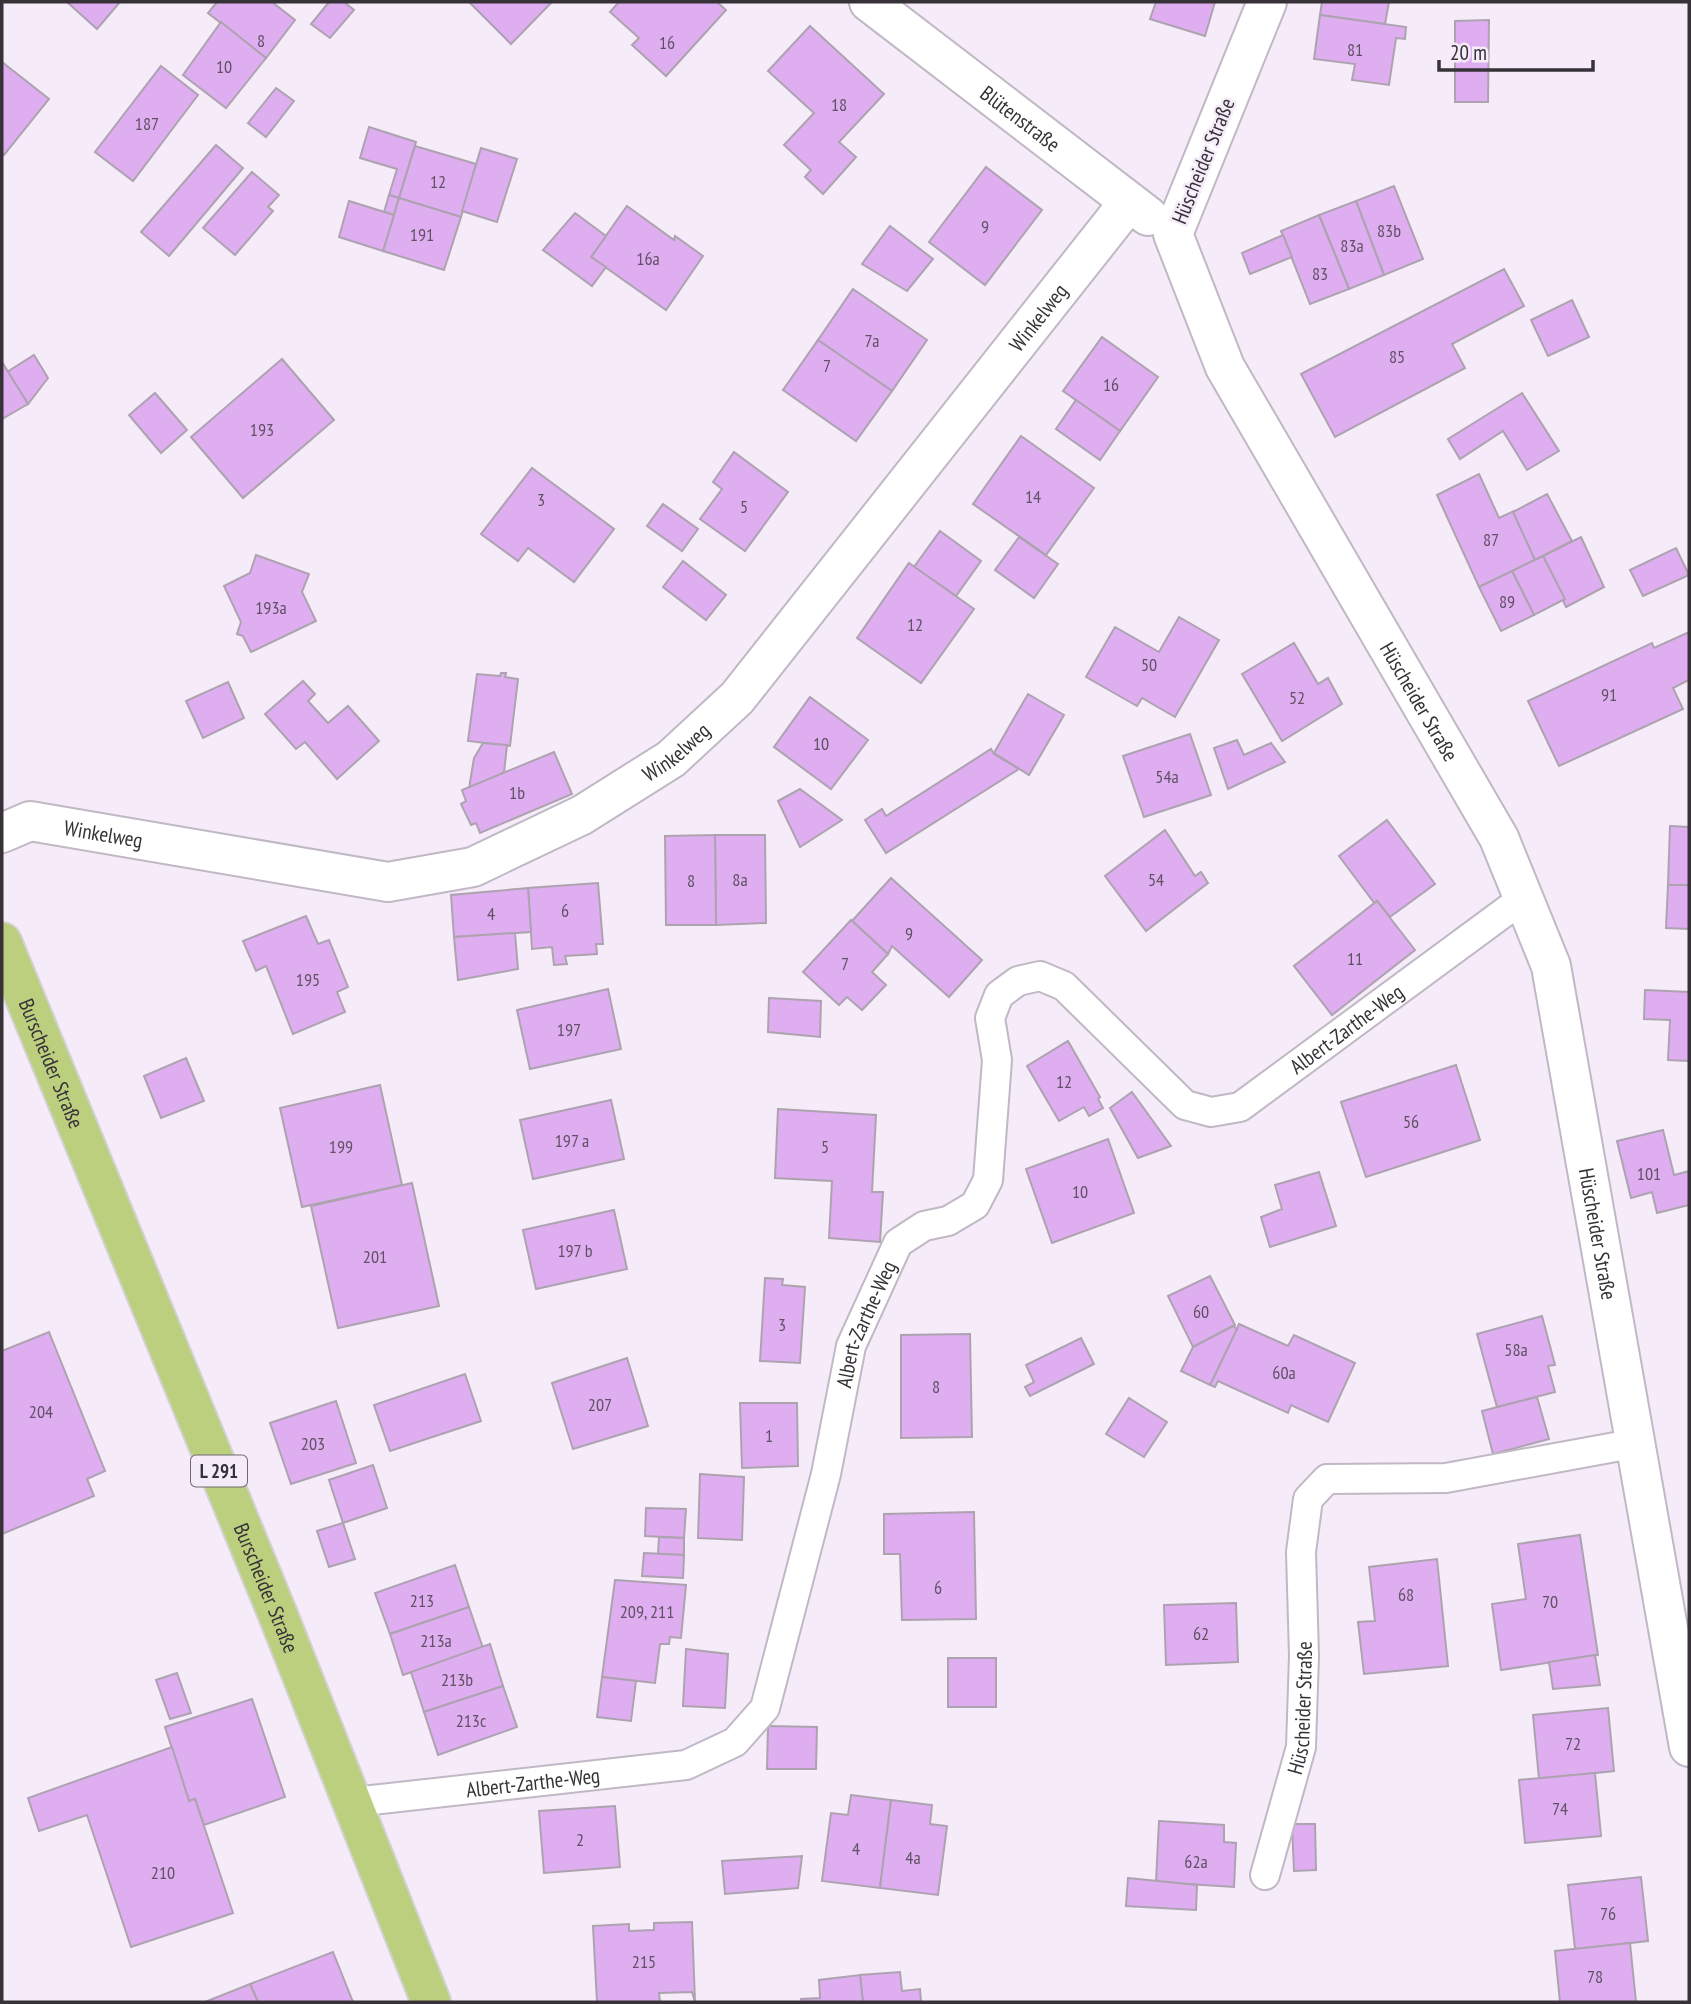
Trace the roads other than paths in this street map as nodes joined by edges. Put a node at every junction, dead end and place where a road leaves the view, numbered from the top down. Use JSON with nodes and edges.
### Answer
{"nodes":[{"id":1,"x":869,"y":2,"type":"edge"},
{"id":2,"x":1267,"y":2,"type":"edge"},
{"id":3,"x":1129,"y":202,"type":"junction"},
{"id":4,"x":1173,"y":234,"type":"junction"},
{"id":5,"x":2,"y":833,"type":"edge"},
{"id":6,"x":1525,"y":897,"type":"junction"},
{"id":7,"x":2,"y":942,"type":"edge"},
{"id":8,"x":1637,"y":1443,"type":"junction"},
{"id":9,"x":1689,"y":1747,"type":"edge"},
{"id":10,"x":354,"y":1802,"type":"junction"},
{"id":11,"x":1265,"y":1875,"type":"dead end"},
{"id":12,"x":431,"y":2002,"type":"edge"}],
"edges":[{"from":1,"to":3,"type":"street","name":"Blütenstraße"},
{"from":2,"to":4,"type":"street","name":"Hüscheider Straße"},
{"from":3,"to":4,"type":"street","name":"Blütenstraße"},
{"from":3,"to":5,"type":"street","name":"Winkelweg"},
{"from":4,"to":6,"type":"street","name":"Hüscheider Straße"},
{"from":6,"to":8,"type":"street","name":"Hüscheider Straße"},
{"from":6,"to":10,"type":"lane","name":"Albert-Zarthe-Weg"},
{"from":7,"to":10,"type":"main road","name":"Burscheider Straße","number":"L 291"},
{"from":8,"to":9,"type":"street","name":"Hüscheider Straße"},
{"from":8,"to":11,"type":"lane","name":"Hüscheider Straße"},
{"from":10,"to":12,"type":"main road","name":"Burscheider Straße","number":"L 291"}]}
